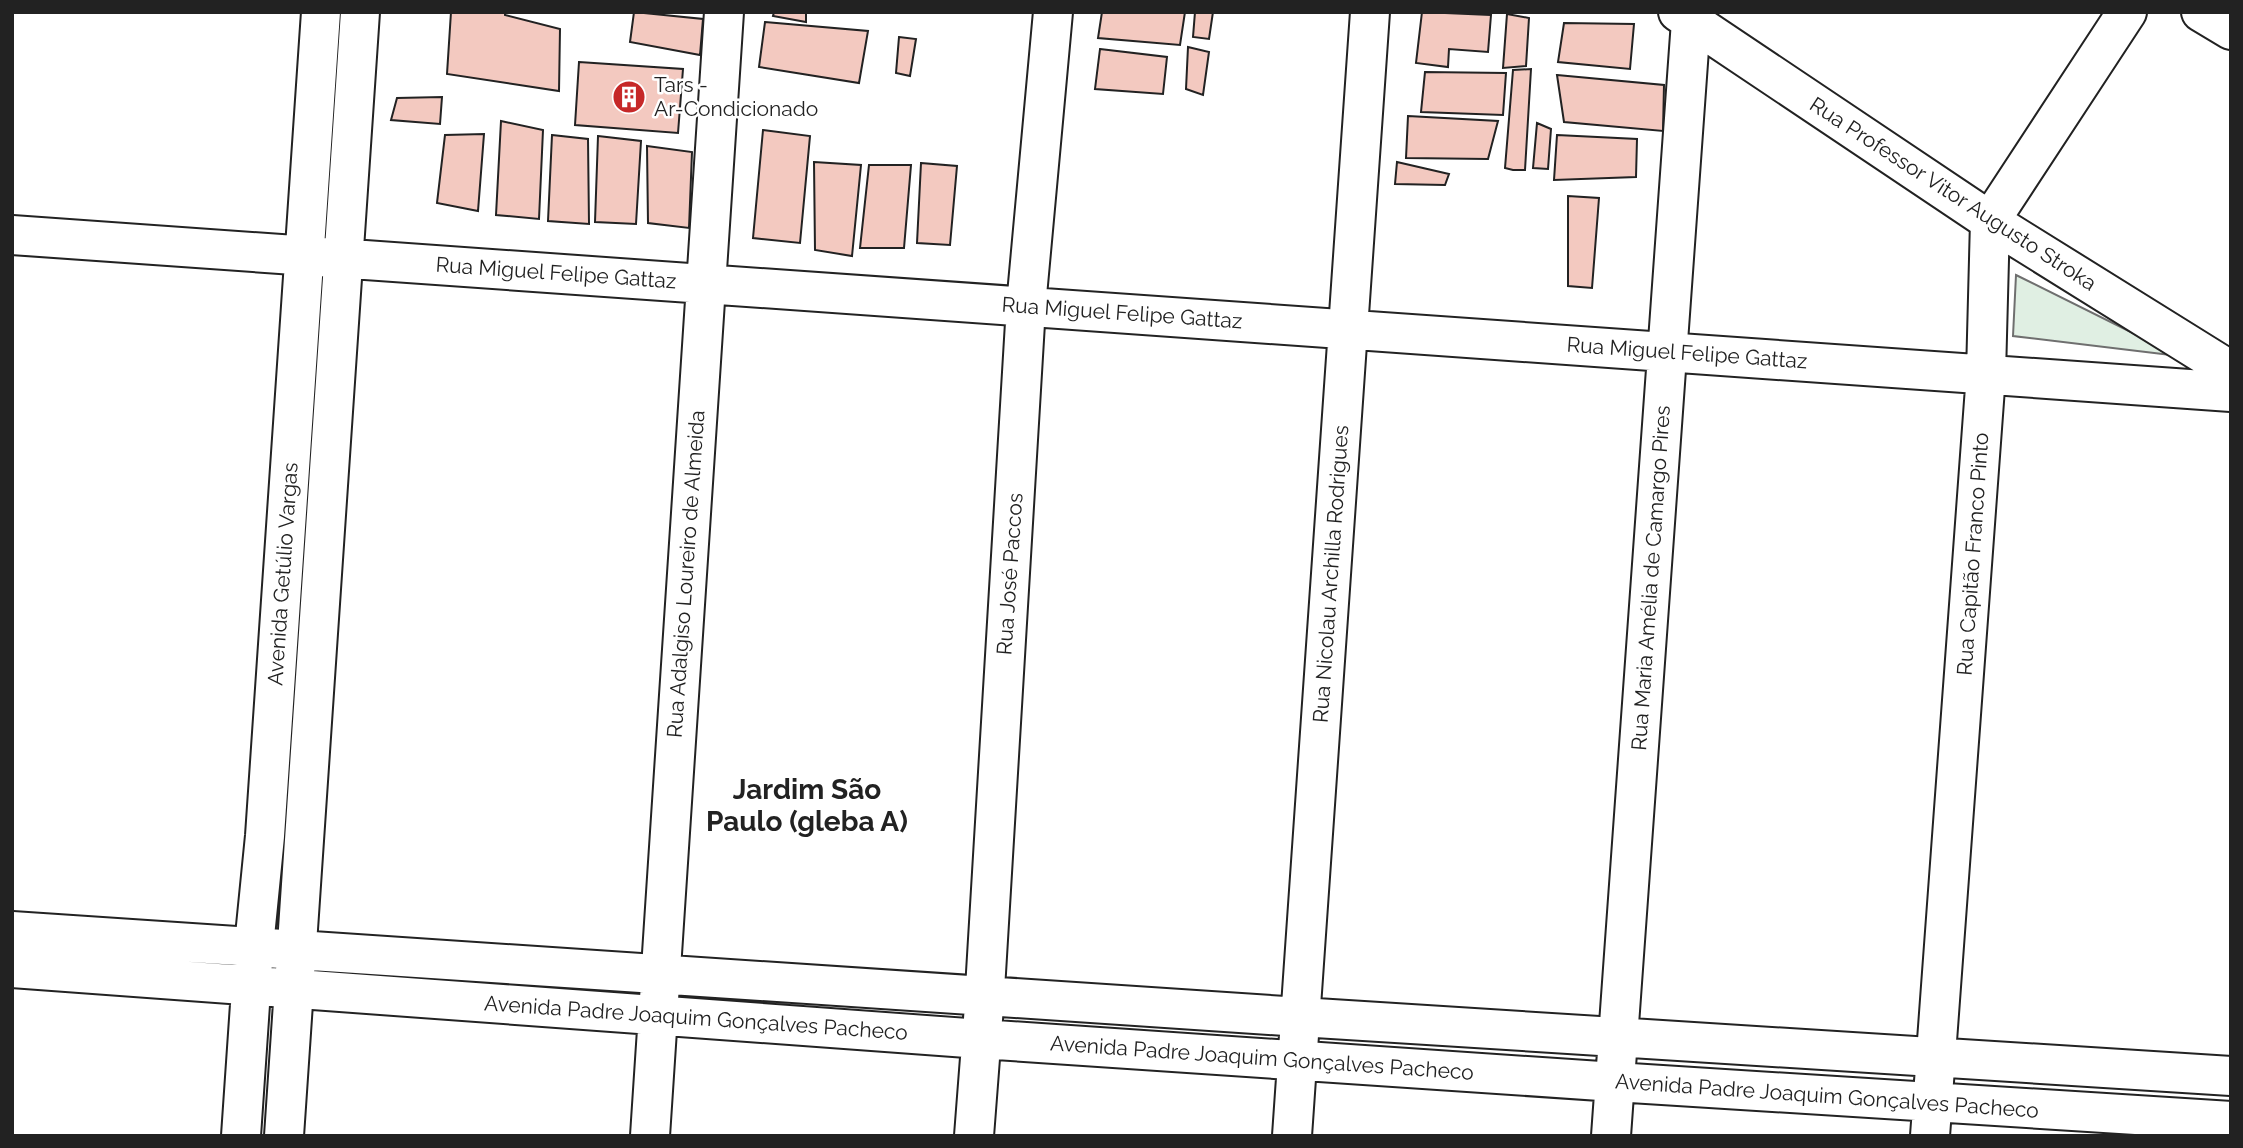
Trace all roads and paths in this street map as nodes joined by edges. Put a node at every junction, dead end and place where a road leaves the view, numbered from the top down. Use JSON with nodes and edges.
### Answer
{"nodes":[{"id":1,"x":321,"y":12,"type":"edge"},
{"id":2,"x":360,"y":12,"type":"edge"},
{"id":3,"x":724,"y":12,"type":"edge"},
{"id":4,"x":1053,"y":12,"type":"edge"},
{"id":5,"x":1370,"y":12,"type":"edge"},
{"id":6,"x":2127,"y":12,"type":"edge"},
{"id":7,"x":2201,"y":12,"type":"edge"},
{"id":8,"x":1685,"y":17,"type":"edge"},
{"id":9,"x":2231,"y":30,"type":"edge"},
{"id":10,"x":1990,"y":221,"type":"junction"},
{"id":11,"x":12,"y":235,"type":"edge"},
{"id":12,"x":306,"y":256,"type":"junction"},
{"id":13,"x":343,"y":258,"type":"junction"},
{"id":14,"x":705,"y":284,"type":"junction"},
{"id":15,"x":1026,"y":306,"type":"junction"},
{"id":16,"x":1348,"y":329,"type":"junction"},
{"id":17,"x":1668,"y":352,"type":"junction"},
{"id":18,"x":2231,"y":371,"type":"edge"},
{"id":19,"x":1986,"y":374,"type":"junction"},
{"id":20,"x":2231,"y":392,"type":"edge"},
{"id":21,"x":12,"y":931,"type":"edge"},
{"id":22,"x":254,"y":946,"type":"junction"},
{"id":23,"x":296,"y":950,"type":"junction"},
{"id":24,"x":12,"y":968,"type":"edge"},
{"id":25,"x":662,"y":975,"type":"junction"},
{"id":26,"x":251,"y":987,"type":"junction"},
{"id":27,"x":293,"y":990,"type":"junction"},
{"id":28,"x":984,"y":996,"type":"junction"},
{"id":29,"x":659,"y":1015,"type":"junction"},
{"id":30,"x":1300,"y":1017,"type":"junction"},
{"id":31,"x":1619,"y":1037,"type":"junction"},
{"id":32,"x":981,"y":1039,"type":"junction"},
{"id":33,"x":1936,"y":1058,"type":"junction"},
{"id":34,"x":1297,"y":1060,"type":"junction"},
{"id":35,"x":2231,"y":1076,"type":"edge"},
{"id":36,"x":1615,"y":1082,"type":"junction"},
{"id":37,"x":1932,"y":1119,"type":"edge"},
{"id":38,"x":2231,"y":1121,"type":"edge"},
{"id":39,"x":242,"y":1136,"type":"edge"},
{"id":40,"x":284,"y":1136,"type":"edge"},
{"id":41,"x":650,"y":1136,"type":"edge"},
{"id":42,"x":974,"y":1136,"type":"edge"},
{"id":43,"x":1292,"y":1136,"type":"edge"},
{"id":44,"x":1611,"y":1136,"type":"edge"}],
"edges":[{"from":1,"to":12,"type":"street","name":"Avenida Getúlio Vargas"},
{"from":2,"to":13,"type":"street","name":"Avenida Getúlio Vargas"},
{"from":3,"to":14,"type":"street","name":"Rua Adalgiso Loureiro de Almeida"},
{"from":4,"to":15,"type":"street","name":"Rua José Paccos"},
{"from":5,"to":16,"type":"street","name":"Rua Nicolau Archilla Rodrigues"},
{"from":6,"to":10,"type":"street"},
{"from":7,"to":9,"type":"street"},
{"from":8,"to":10,"type":"street","name":"Rua Professor Vitor Augusto Stroka"},
{"from":8,"to":17,"type":"street","name":"Rua Maria Amélia de Camargo Pires"},
{"from":10,"to":18,"type":"street","name":"Rua Professor Vitor Augusto Stroka"},
{"from":10,"to":19,"type":"street","name":"Rua Capitão Franco Pinto"},
{"from":11,"to":12,"type":"street","name":"Rua Miguel Felipe Gattaz"},
{"from":12,"to":13,"type":"street","name":"Rua Miguel Felipe Gattaz"},
{"from":12,"to":22,"type":"street","name":"Avenida Getúlio Vargas"},
{"from":13,"to":14,"type":"street","name":"Rua Miguel Felipe Gattaz"},
{"from":13,"to":23,"type":"street","name":"Avenida Getúlio Vargas"},
{"from":14,"to":15,"type":"street","name":"Rua Miguel Felipe Gattaz"},
{"from":14,"to":25,"type":"street","name":"Rua Adalgiso Loureiro de Almeida"},
{"from":15,"to":16,"type":"street","name":"Rua Miguel Felipe Gattaz"},
{"from":15,"to":28,"type":"street","name":"Rua José Paccos"},
{"from":16,"to":17,"type":"street","name":"Rua Miguel Felipe Gattaz"},
{"from":16,"to":30,"type":"street","name":"Rua Nicolau Archilla Rodrigues"},
{"from":17,"to":19,"type":"street","name":"Rua Miguel Felipe Gattaz"},
{"from":17,"to":31,"type":"street","name":"Rua Maria Amélia de Camargo Pires"},
{"from":19,"to":20,"type":"street","name":"Rua Miguel Felipe Gattaz"},
{"from":19,"to":33,"type":"street","name":"Rua Capitão Franco Pinto"},
{"from":21,"to":22,"type":"street"},
{"from":22,"to":23,"type":"street","name":"Avenida Padre Joaquim Gonçalves Pacheco"},
{"from":22,"to":26,"type":"street","name":"Avenida Getúlio Vargas"},
{"from":23,"to":25,"type":"street","name":"Avenida Padre Joaquim Gonçalves Pacheco"},
{"from":23,"to":27,"type":"street","name":"Avenida Getúlio Vargas"},
{"from":24,"to":26,"type":"street"},
{"from":25,"to":28,"type":"street","name":"Avenida Padre Joaquim Gonçalves Pacheco"},
{"from":25,"to":29,"type":"street","name":"Rua Adalgiso Loureiro de Almeida"},
{"from":26,"to":27,"type":"street","name":"Avenida Padre Joaquim Gonçalves Pacheco"},
{"from":26,"to":39,"type":"street","name":"Avenida Getúlio Vargas"},
{"from":27,"to":29,"type":"street","name":"Avenida Padre Joaquim Gonçalves Pacheco"},
{"from":27,"to":40,"type":"street","name":"Avenida Getúlio Vargas"},
{"from":28,"to":30,"type":"street","name":"Avenida Padre Joaquim Gonçalves Pacheco"},
{"from":28,"to":32,"type":"street","name":"Rua José Paccos"},
{"from":29,"to":32,"type":"street","name":"Avenida Padre Joaquim Gonçalves Pacheco"},
{"from":29,"to":41,"type":"street","name":"Rua Adalgiso Loureiro de Almeida"},
{"from":30,"to":31,"type":"street","name":"Avenida Padre Joaquim Gonçalves Pacheco"},
{"from":30,"to":34,"type":"street","name":"Rua Nicolau Archilla Rodrigues"},
{"from":31,"to":33,"type":"street","name":"Avenida Padre Joaquim Gonçalves Pacheco"},
{"from":31,"to":36,"type":"street","name":"Rua Maria Amélia de Camargo Pires"},
{"from":32,"to":34,"type":"street","name":"Avenida Padre Joaquim Gonçalves Pacheco"},
{"from":32,"to":42,"type":"street","name":"Rua José Paccos"},
{"from":33,"to":35,"type":"street","name":"Avenida Padre Joaquim Gonçalves Pacheco"},
{"from":33,"to":37,"type":"street","name":"Rua Capitão Franco Pinto"},
{"from":34,"to":36,"type":"street","name":"Avenida Padre Joaquim Gonçalves Pacheco"},
{"from":34,"to":43,"type":"street","name":"Rua Nicolau Archilla Rodrigues"},
{"from":36,"to":37,"type":"street","name":"Avenida Padre Joaquim Gonçalves Pacheco"},
{"from":36,"to":44,"type":"street","name":"Rua Maria Amélia de Camargo Pires"},
{"from":37,"to":38,"type":"street","name":"Avenida Padre Joaquim Gonçalves Pacheco"}]}
